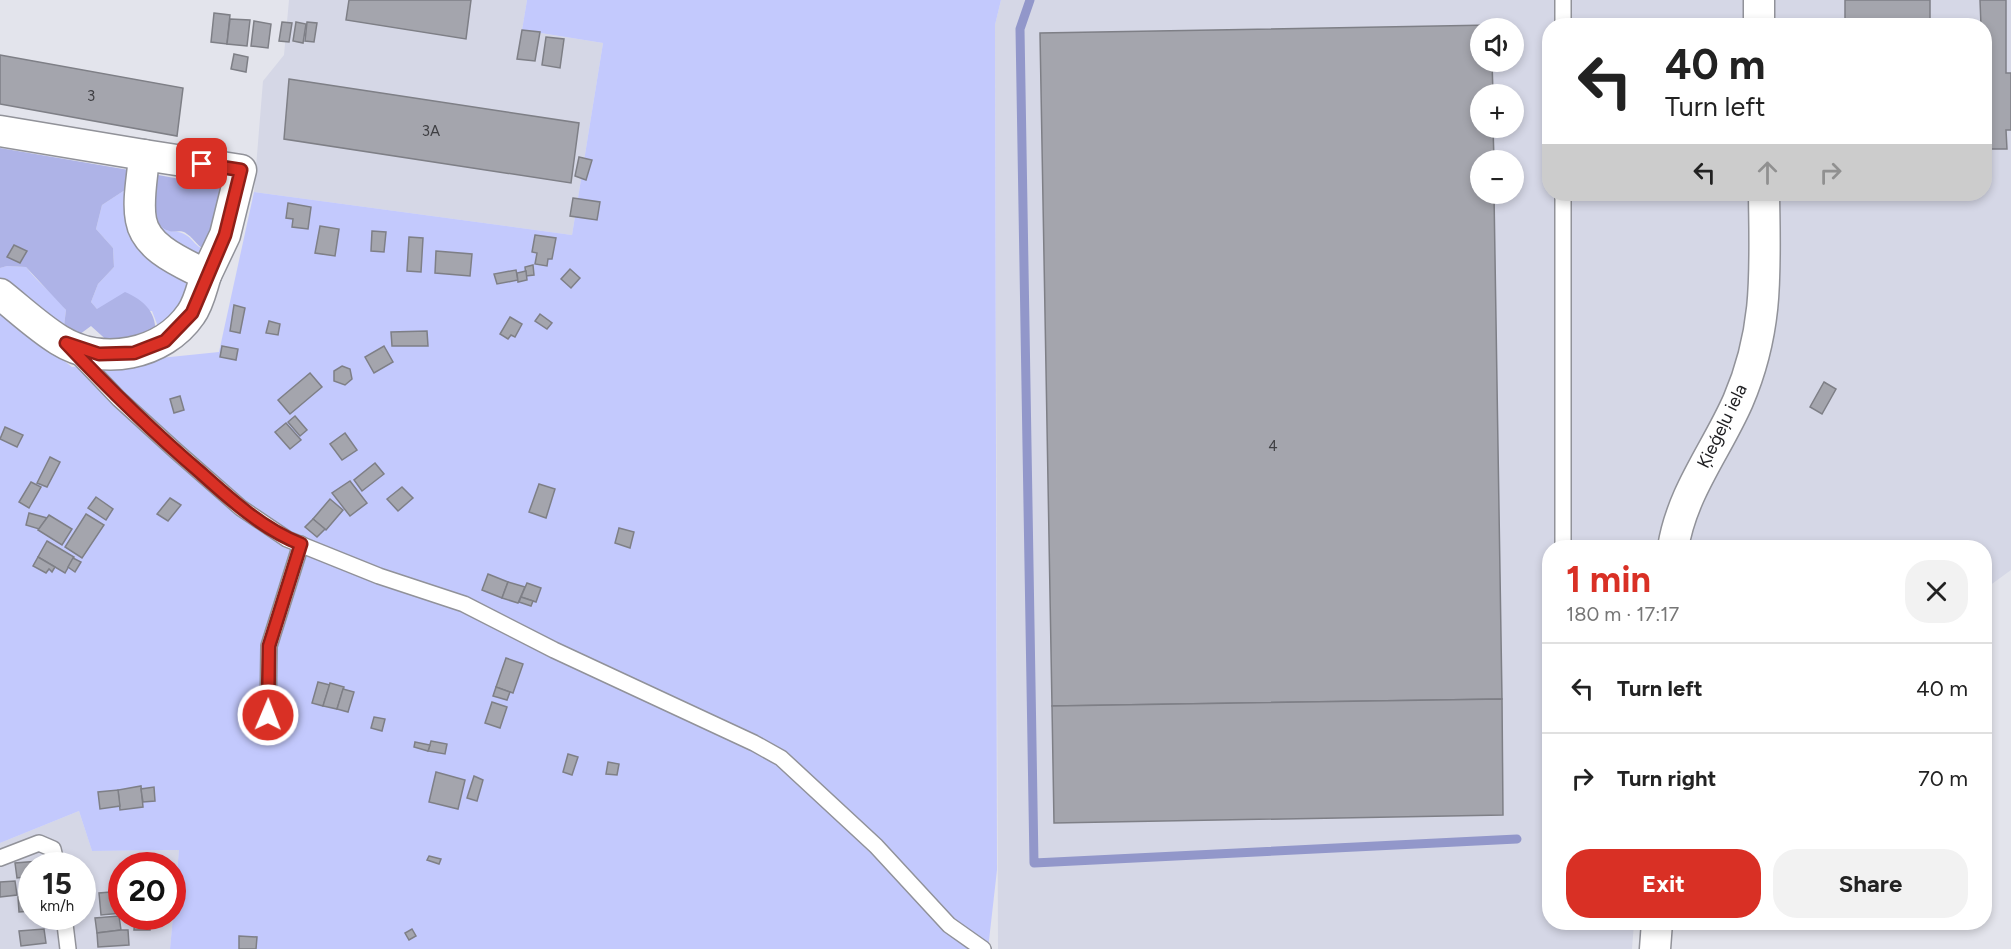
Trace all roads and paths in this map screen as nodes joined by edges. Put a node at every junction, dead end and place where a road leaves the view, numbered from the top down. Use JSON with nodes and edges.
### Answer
{"nodes":[{"id":1,"x":1563,"y":0,"type":"edge"},
{"id":2,"x":1759,"y":0,"type":"edge"},
{"id":3,"x":1563,"y":18,"type":"edge"},
{"id":4,"x":1760,"y":18,"type":"edge"},
{"id":5,"x":0,"y":131,"type":"edge"},
{"id":6,"x":144,"y":155,"type":"junction"},
{"id":7,"x":1563,"y":201,"type":"edge"},
{"id":8,"x":1764,"y":201,"type":"edge"},
{"id":9,"x":206,"y":275,"type":"junction"},
{"id":10,"x":0,"y":294,"type":"edge"},
{"id":11,"x":66,"y":343,"type":"junction"},
{"id":12,"x":1563,"y":540,"type":"edge"},
{"id":13,"x":1675,"y":540,"type":"edge"},
{"id":14,"x":301,"y":544,"type":"junction"},
{"id":15,"x":268,"y":715,"type":"dead end"},
{"id":16,"x":54,"y":852,"type":"edge"},
{"id":17,"x":0,"y":858,"type":"edge"},
{"id":18,"x":66,"y":930,"type":"edge"},
{"id":19,"x":1656,"y":930,"type":"edge"},
{"id":20,"x":68,"y":949,"type":"edge"},
{"id":21,"x":983,"y":949,"type":"edge"},
{"id":22,"x":1655,"y":949,"type":"edge"}],
"edges":[{"from":1,"to":3,"type":"lane"},
{"from":2,"to":4,"type":"street"},
{"from":5,"to":6,"type":"street"},
{"from":6,"to":9,"type":"street"},
{"from":6,"to":9,"type":"street"},
{"from":7,"to":12,"type":"lane"},
{"from":8,"to":13,"type":"street","name":"Ķieģeļu iela"},
{"from":9,"to":11,"type":"street"},
{"from":10,"to":11,"type":"street"},
{"from":11,"to":14,"type":"lane"},
{"from":14,"to":15,"type":"lane"},
{"from":14,"to":21,"type":"lane"},
{"from":16,"to":17,"type":"lane"},
{"from":18,"to":20,"type":"lane"},
{"from":19,"to":22,"type":"street"}]}
